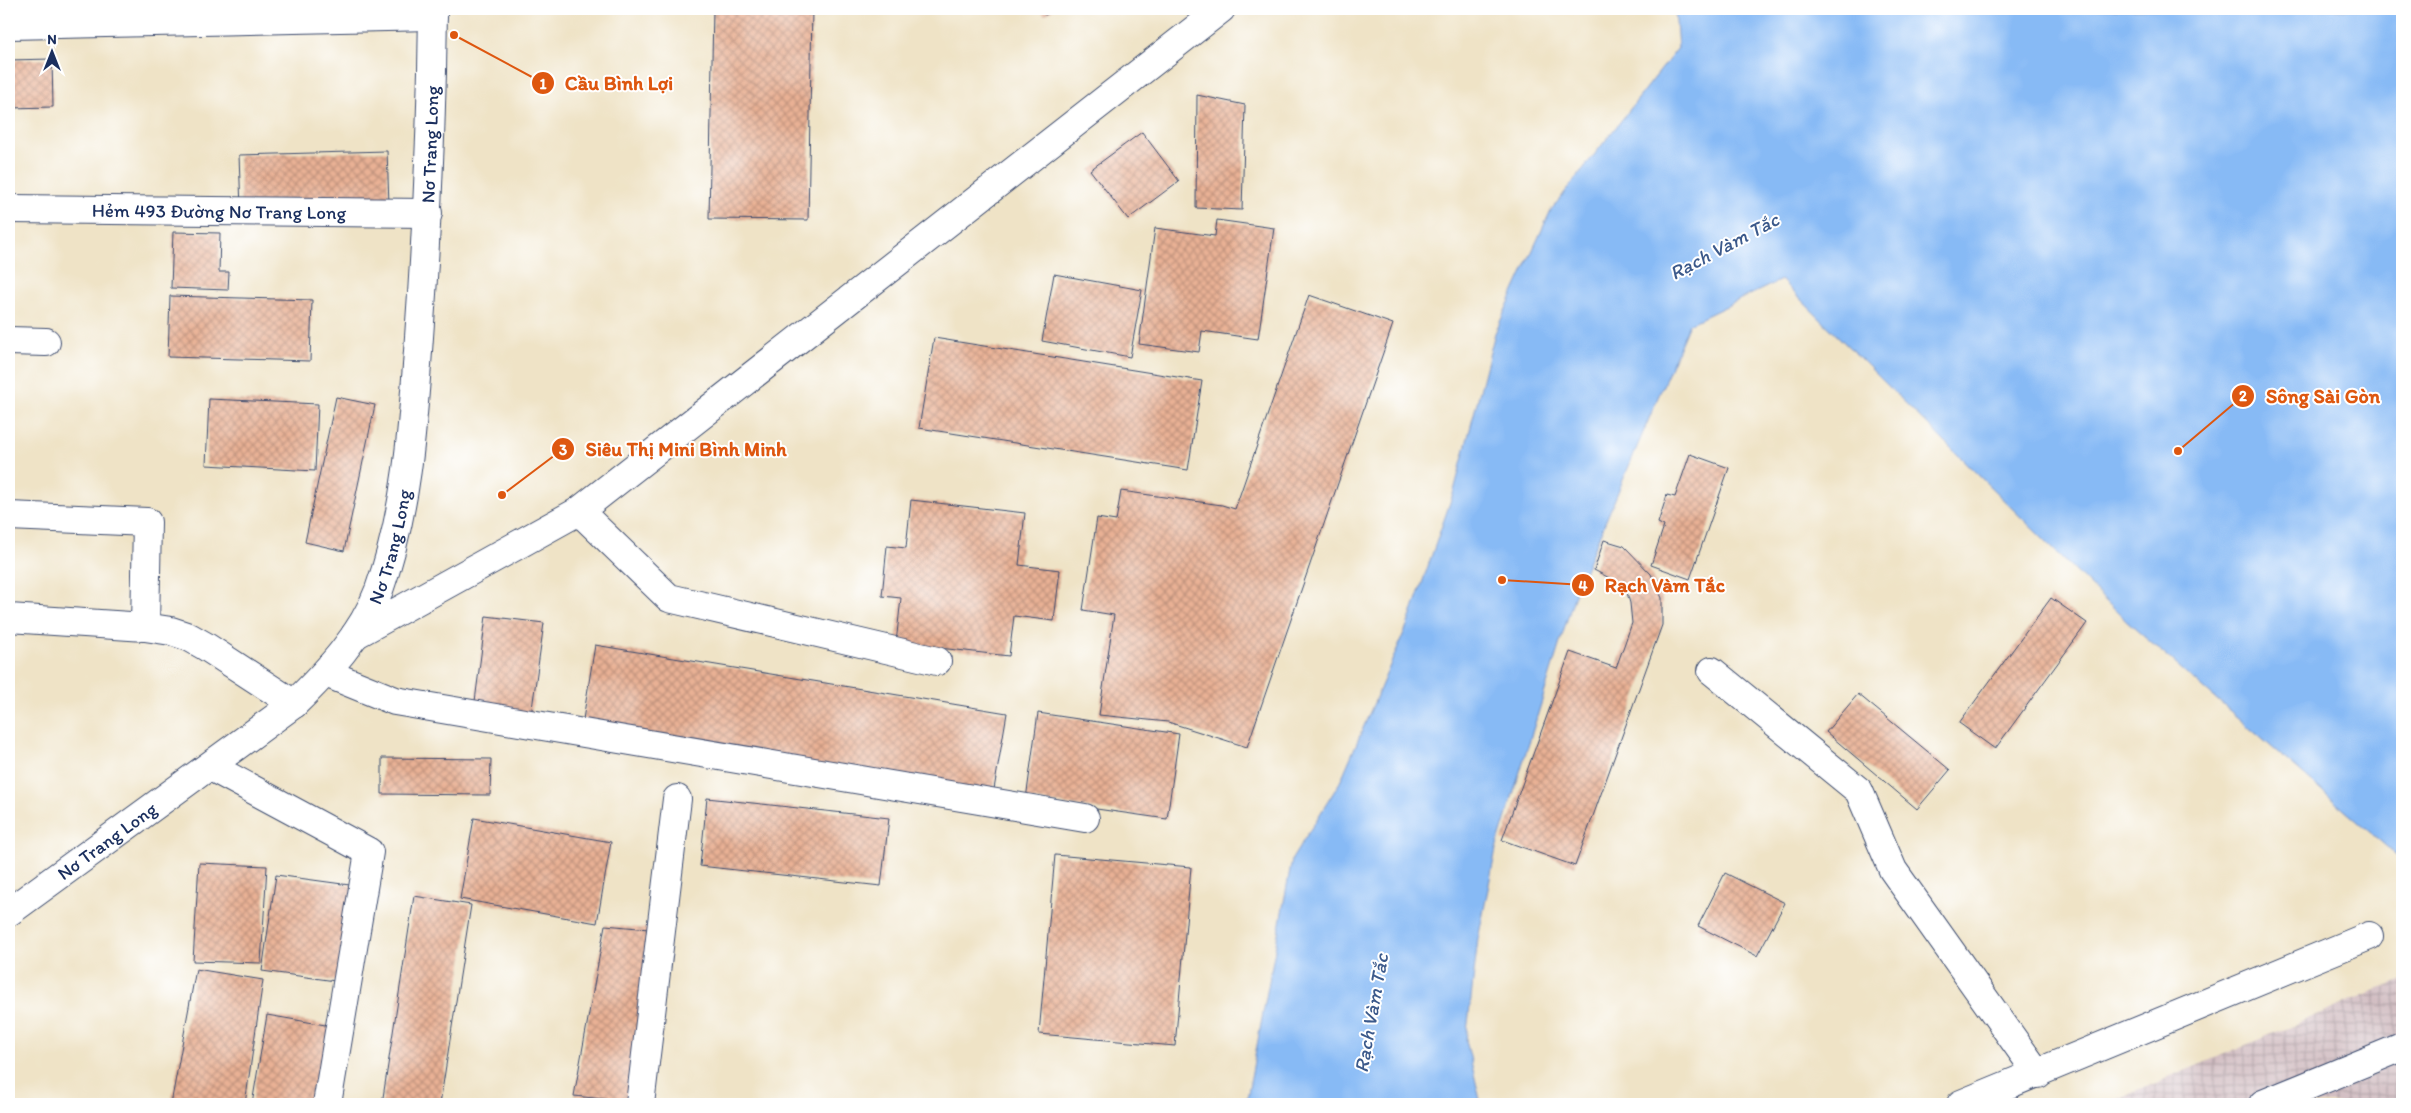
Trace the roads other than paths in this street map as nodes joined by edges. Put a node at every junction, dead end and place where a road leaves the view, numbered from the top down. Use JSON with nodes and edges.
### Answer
{"nodes":[{"id":1,"x":1221,"y":9,"type":"edge"},
{"id":2,"x":433,"y":13,"type":"edge"},
{"id":3,"x":9,"y":25,"type":"edge"},
{"id":4,"x":9,"y":208,"type":"edge"},
{"id":5,"x":428,"y":213,"type":"junction"},
{"id":6,"x":9,"y":341,"type":"edge"},
{"id":7,"x":46,"y":342,"type":"dead end"},
{"id":8,"x":579,"y":511,"type":"junction"},
{"id":9,"x":9,"y":516,"type":"edge"},
{"id":10,"x":9,"y":618,"type":"edge"},
{"id":11,"x":145,"y":627,"type":"junction"},
{"id":12,"x":355,"y":635,"type":"junction"},
{"id":13,"x":937,"y":661,"type":"dead end"},
{"id":14,"x":1712,"y":671,"type":"dead end"},
{"id":15,"x":326,"y":673,"type":"junction"},
{"id":16,"x":294,"y":704,"type":"junction"},
{"id":17,"x":211,"y":767,"type":"junction"},
{"id":18,"x":677,"y":799,"type":"dead end"},
{"id":19,"x":1085,"y":818,"type":"dead end"},
{"id":20,"x":9,"y":912,"type":"edge"},
{"id":21,"x":2369,"y":936,"type":"dead end"},
{"id":22,"x":2402,"y":1047,"type":"edge"},
{"id":23,"x":2038,"y":1074,"type":"junction"},
{"id":24,"x":326,"y":1104,"type":"edge"},
{"id":25,"x":640,"y":1104,"type":"edge"},
{"id":26,"x":1961,"y":1104,"type":"edge"},
{"id":27,"x":2263,"y":1104,"type":"edge"}],
"edges":[{"from":1,"to":8,"type":"street"},
{"from":2,"to":3,"type":"street"},
{"from":2,"to":5,"type":"street","name":"Nơ Trang Long"},
{"from":4,"to":5,"type":"street","name":"Hẻm 493 Đường Nơ Trang Long"},
{"from":5,"to":12,"type":"street","name":"Nơ Trang Long"},
{"from":6,"to":7,"type":"street"},
{"from":8,"to":12,"type":"street"},
{"from":8,"to":13,"type":"street"},
{"from":9,"to":11,"type":"street"},
{"from":10,"to":11,"type":"street"},
{"from":11,"to":16,"type":"street"},
{"from":12,"to":15,"type":"street","name":"Nơ Trang Long"},
{"from":14,"to":23,"type":"street"},
{"from":15,"to":16,"type":"street","name":"Nơ Trang Long"},
{"from":15,"to":19,"type":"street"},
{"from":16,"to":17,"type":"street","name":"Nơ Trang Long"},
{"from":17,"to":20,"type":"street","name":"Nơ Trang Long"},
{"from":17,"to":24,"type":"street"},
{"from":18,"to":25,"type":"street"},
{"from":21,"to":23,"type":"street"},
{"from":22,"to":27,"type":"street"},
{"from":23,"to":26,"type":"street"}]}
